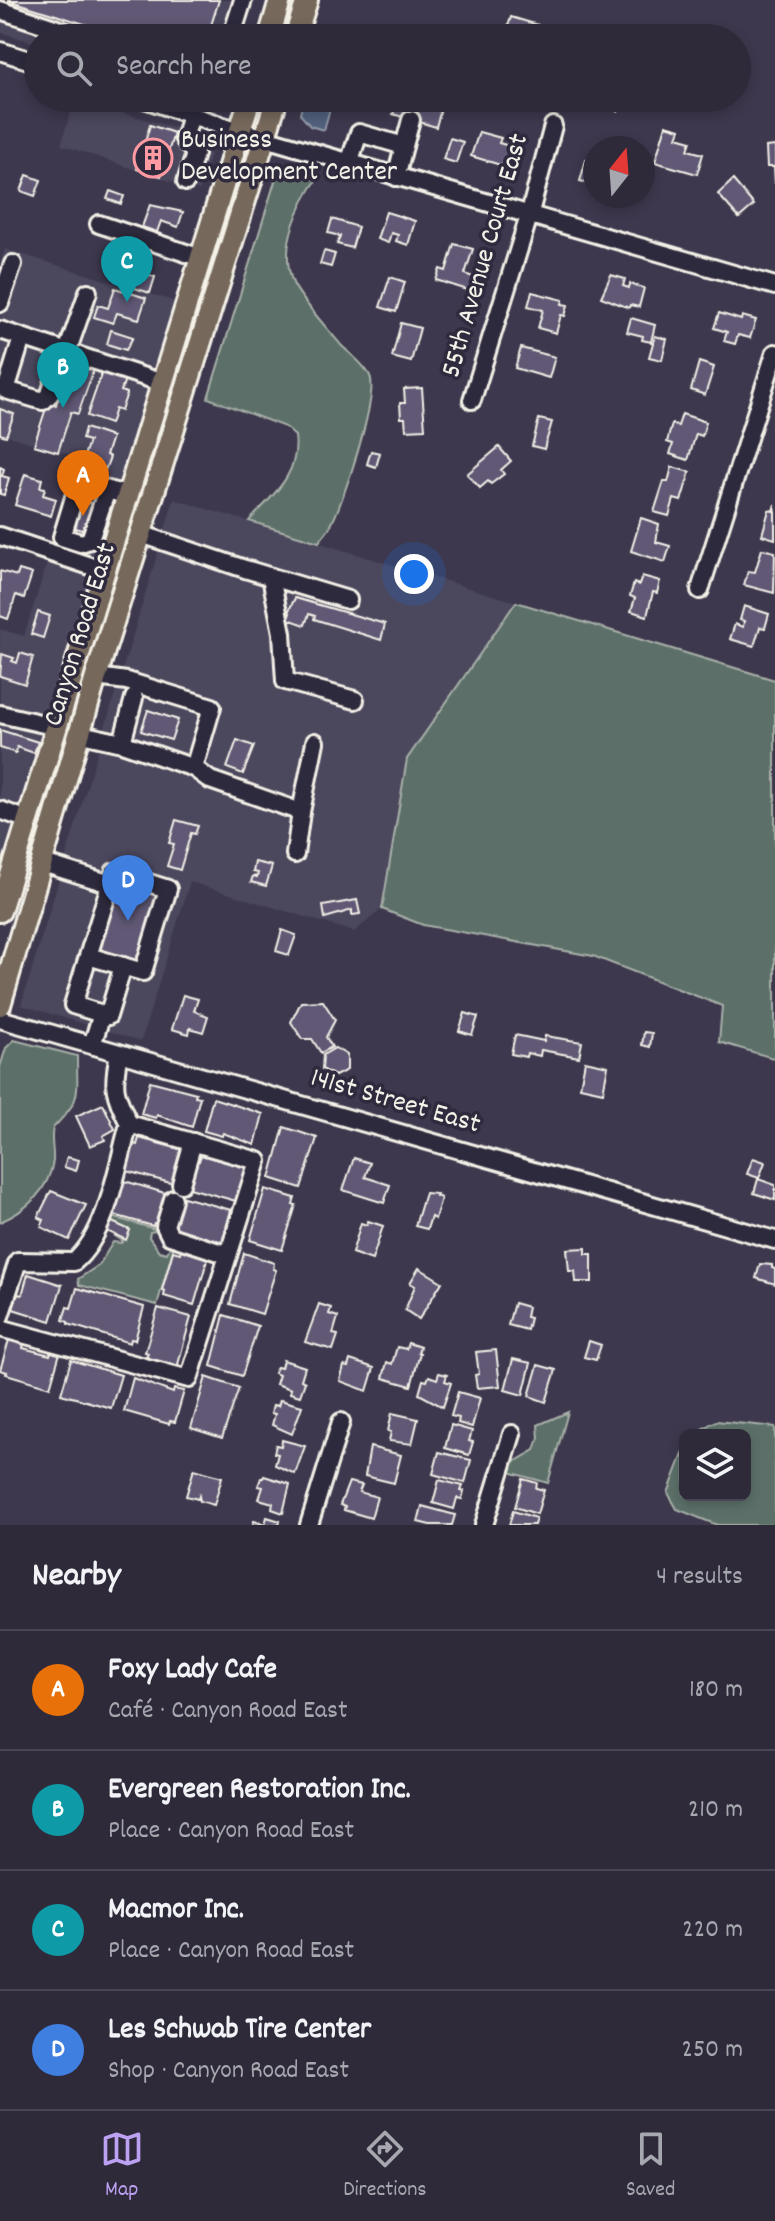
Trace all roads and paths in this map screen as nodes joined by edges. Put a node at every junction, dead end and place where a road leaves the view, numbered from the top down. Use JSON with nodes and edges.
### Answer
{"nodes":[{"id":1,"x":243,"y":0,"type":"edge"},
{"id":2,"x":280,"y":0,"type":"edge"},
{"id":3,"x":307,"y":0,"type":"edge"},
{"id":4,"x":0,"y":10,"type":"edge"},
{"id":5,"x":42,"y":24,"type":"edge"},
{"id":6,"x":235,"y":24,"type":"edge"},
{"id":7,"x":273,"y":24,"type":"edge"},
{"id":8,"x":299,"y":24,"type":"edge"},
{"id":9,"x":0,"y":51,"type":"edge"},
{"id":10,"x":24,"y":59,"type":"edge"},
{"id":11,"x":182,"y":112,"type":"edge"},
{"id":12,"x":246,"y":112,"type":"edge"},
{"id":13,"x":272,"y":112,"type":"edge"},
{"id":14,"x":191,"y":115,"type":"junction"},
{"id":15,"x":411,"y":120,"type":"dead end"},
{"id":16,"x":553,"y":126,"type":"dead end"},
{"id":17,"x":240,"y":131,"type":"junction"},
{"id":18,"x":264,"y":138,"type":"junction"},
{"id":19,"x":404,"y":146,"type":"junction"},
{"id":20,"x":349,"y":163,"type":"junction"},
{"id":21,"x":396,"y":177,"type":"junction"},
{"id":22,"x":186,"y":182,"type":"dead end"},
{"id":23,"x":529,"y":216,"type":"junction"},
{"id":24,"x":99,"y":224,"type":"dead end"},
{"id":25,"x":201,"y":258,"type":"junction"},
{"id":26,"x":13,"y":264,"type":"dead end"},
{"id":27,"x":775,"y":286,"type":"edge"},
{"id":28,"x":88,"y":292,"type":"dead end"},
{"id":29,"x":0,"y":303,"type":"edge"},
{"id":30,"x":0,"y":330,"type":"edge"},
{"id":31,"x":22,"y":338,"type":"junction"},
{"id":32,"x":65,"y":352,"type":"junction"},
{"id":33,"x":775,"y":353,"type":"edge"},
{"id":34,"x":163,"y":383,"type":"junction"},
{"id":35,"x":472,"y":400,"type":"dead end"},
{"id":36,"x":107,"y":490,"type":"junction"},
{"id":37,"x":128,"y":496,"type":"junction"},
{"id":38,"x":141,"y":534,"type":"junction"},
{"id":39,"x":0,"y":536,"type":"edge"},
{"id":40,"x":67,"y":538,"type":"junction"},
{"id":41,"x":61,"y":556,"type":"junction"},
{"id":42,"x":105,"y":571,"type":"junction"},
{"id":43,"x":271,"y":577,"type":"junction"},
{"id":44,"x":700,"y":590,"type":"dead end"},
{"id":45,"x":348,"y":600,"type":"dead end"},
{"id":46,"x":96,"y":677,"type":"junction"},
{"id":47,"x":134,"y":698,"type":"dead end"},
{"id":48,"x":355,"y":700,"type":"dead end"},
{"id":49,"x":0,"y":714,"type":"edge"},
{"id":50,"x":57,"y":727,"type":"junction"},
{"id":51,"x":81,"y":734,"type":"junction"},
{"id":52,"x":315,"y":742,"type":"dead end"},
{"id":53,"x":122,"y":743,"type":"junction"},
{"id":54,"x":194,"y":768,"type":"junction"},
{"id":55,"x":0,"y":810,"type":"edge"},
{"id":56,"x":301,"y":812,"type":"junction"},
{"id":57,"x":28,"y":820,"type":"junction"},
{"id":58,"x":295,"y":854,"type":"dead end"},
{"id":59,"x":43,"y":863,"type":"junction"},
{"id":60,"x":110,"y":884,"type":"junction"},
{"id":61,"x":0,"y":911,"type":"edge"},
{"id":62,"x":88,"y":956,"type":"junction"},
{"id":63,"x":123,"y":966,"type":"junction"},
{"id":64,"x":0,"y":1005,"type":"edge"},
{"id":65,"x":102,"y":1014,"type":"junction"},
{"id":66,"x":0,"y":1019,"type":"edge"},
{"id":67,"x":92,"y":1045,"type":"junction"},
{"id":68,"x":119,"y":1053,"type":"junction"},
{"id":69,"x":129,"y":1124,"type":"junction"},
{"id":70,"x":193,"y":1142,"type":"junction"},
{"id":71,"x":775,"y":1240,"type":"edge"},
{"id":72,"x":228,"y":1255,"type":"junction"},
{"id":73,"x":0,"y":1316,"type":"edge"},
{"id":74,"x":0,"y":1328,"type":"edge"},
{"id":75,"x":341,"y":1422,"type":"dead end"},
{"id":76,"x":512,"y":1434,"type":"dead end"},
{"id":77,"x":309,"y":1525,"type":"edge"},
{"id":78,"x":484,"y":1525,"type":"edge"}],
"edges":[{"from":1,"to":6,"type":"street"},
{"from":2,"to":7,"type":"main road"},
{"from":3,"to":8,"type":"main road"},
{"from":4,"to":5,"type":"street"},
{"from":9,"to":10,"type":"street"},
{"from":11,"to":14,"type":"street"},
{"from":12,"to":17,"type":"main road","name":"Canyon Road East"},
{"from":13,"to":18,"type":"main road","name":"Canyon Road East"},
{"from":14,"to":17,"type":"street"},
{"from":14,"to":22,"type":"street"},
{"from":15,"to":19,"type":"street"},
{"from":16,"to":23,"type":"street","name":"55th Avenue Court East"},
{"from":17,"to":18,"type":"street"},
{"from":17,"to":25,"type":"main road","name":"Canyon Road East"},
{"from":18,"to":20,"type":"street"},
{"from":18,"to":38,"type":"main road","name":"Canyon Road East"},
{"from":19,"to":20,"type":"street"},
{"from":19,"to":21,"type":"street"},
{"from":20,"to":21,"type":"street"},
{"from":21,"to":23,"type":"street"},
{"from":23,"to":27,"type":"street"},
{"from":23,"to":35,"type":"street","name":"55th Avenue Court East"},
{"from":24,"to":25,"type":"street"},
{"from":25,"to":34,"type":"main road","name":"Canyon Road East"},
{"from":26,"to":29,"type":"street"},
{"from":28,"to":32,"type":"street"},
{"from":30,"to":31,"type":"street"},
{"from":31,"to":32,"type":"street"},
{"from":31,"to":32,"type":"street"},
{"from":32,"to":34,"type":"street"},
{"from":33,"to":44,"type":"street"},
{"from":34,"to":37,"type":"main road","name":"Canyon Road East"},
{"from":36,"to":37,"type":"street"},
{"from":36,"to":40,"type":"street"},
{"from":36,"to":40,"type":"street"},
{"from":37,"to":42,"type":"main road","name":"Canyon Road East"},
{"from":38,"to":43,"type":"street"},
{"from":38,"to":46,"type":"main road","name":"Canyon Road East"},
{"from":39,"to":41,"type":"street"},
{"from":40,"to":41,"type":"street"},
{"from":41,"to":42,"type":"street"},
{"from":42,"to":46,"type":"main road"},
{"from":42,"to":50,"type":"main road","name":"Canyon Road East"},
{"from":43,"to":45,"type":"street"},
{"from":43,"to":48,"type":"street"},
{"from":46,"to":51,"type":"main road","name":"Canyon Road East"},
{"from":46,"to":54,"type":"street"},
{"from":47,"to":53,"type":"street"},
{"from":49,"to":50,"type":"street"},
{"from":50,"to":57,"type":"main road","name":"Canyon Road East"},
{"from":51,"to":53,"type":"street"},
{"from":51,"to":59,"type":"main road","name":"Canyon Road East"},
{"from":52,"to":56,"type":"street"},
{"from":53,"to":54,"type":"street"},
{"from":54,"to":56,"type":"street"},
{"from":55,"to":57,"type":"street"},
{"from":56,"to":58,"type":"street"},
{"from":57,"to":61,"type":"main road","name":"Canyon Road East"},
{"from":59,"to":60,"type":"street"},
{"from":59,"to":64,"type":"main road","name":"Canyon Road East"},
{"from":60,"to":62,"type":"street"},
{"from":60,"to":63,"type":"street"},
{"from":62,"to":63,"type":"street"},
{"from":62,"to":65,"type":"street"},
{"from":63,"to":65,"type":"street"},
{"from":65,"to":67,"type":"street"},
{"from":66,"to":67,"type":"street","name":"141st Street East"},
{"from":67,"to":68,"type":"street","name":"141st Street East"},
{"from":68,"to":69,"type":"street"},
{"from":68,"to":71,"type":"street","name":"141st Street East"},
{"from":69,"to":70,"type":"street"},
{"from":69,"to":73,"type":"street"},
{"from":70,"to":72,"type":"street"},
{"from":70,"to":72,"type":"street"},
{"from":72,"to":74,"type":"street"},
{"from":75,"to":77,"type":"street"},
{"from":76,"to":78,"type":"street"}]}
